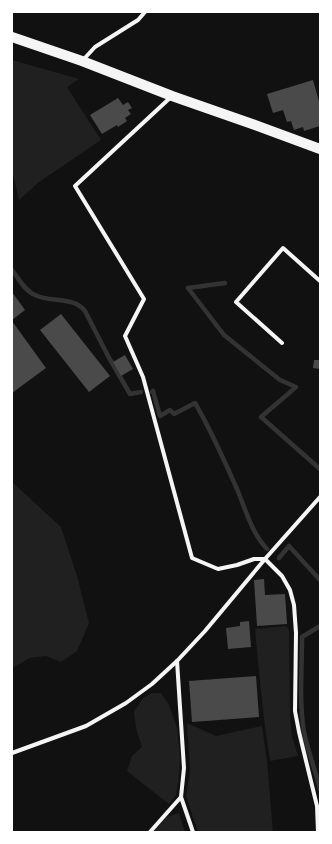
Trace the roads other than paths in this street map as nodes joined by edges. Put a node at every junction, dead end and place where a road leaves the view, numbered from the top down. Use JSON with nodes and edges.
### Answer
{"nodes":[{"id":1,"x":145,"y":12,"type":"edge"},
{"id":2,"x":12,"y":37,"type":"edge"},
{"id":3,"x":82,"y":61,"type":"junction"},
{"id":4,"x":172,"y":96,"type":"junction"},
{"id":5,"x":320,"y":149,"type":"edge"},
{"id":6,"x":320,"y":281,"type":"edge"},
{"id":7,"x":282,"y":343,"type":"dead end"},
{"id":8,"x":320,"y":496,"type":"edge"},
{"id":9,"x":265,"y":559,"type":"junction"},
{"id":10,"x":177,"y":661,"type":"junction"},
{"id":11,"x":12,"y":753,"type":"edge"},
{"id":12,"x":181,"y":797,"type":"junction"},
{"id":13,"x":150,"y":832,"type":"edge"},
{"id":14,"x":193,"y":832,"type":"edge"},
{"id":15,"x":318,"y":832,"type":"edge"}],
"edges":[{"from":1,"to":3,"type":"street"},
{"from":2,"to":3,"type":"main road"},
{"from":3,"to":4,"type":"main road"},
{"from":4,"to":5,"type":"main road"},
{"from":4,"to":9,"type":"street"},
{"from":6,"to":7,"type":"street"},
{"from":8,"to":9,"type":"street"},
{"from":9,"to":10,"type":"street"},
{"from":9,"to":15,"type":"street"},
{"from":10,"to":11,"type":"street"},
{"from":10,"to":12,"type":"street"},
{"from":12,"to":13,"type":"street"},
{"from":12,"to":14,"type":"street"}]}
